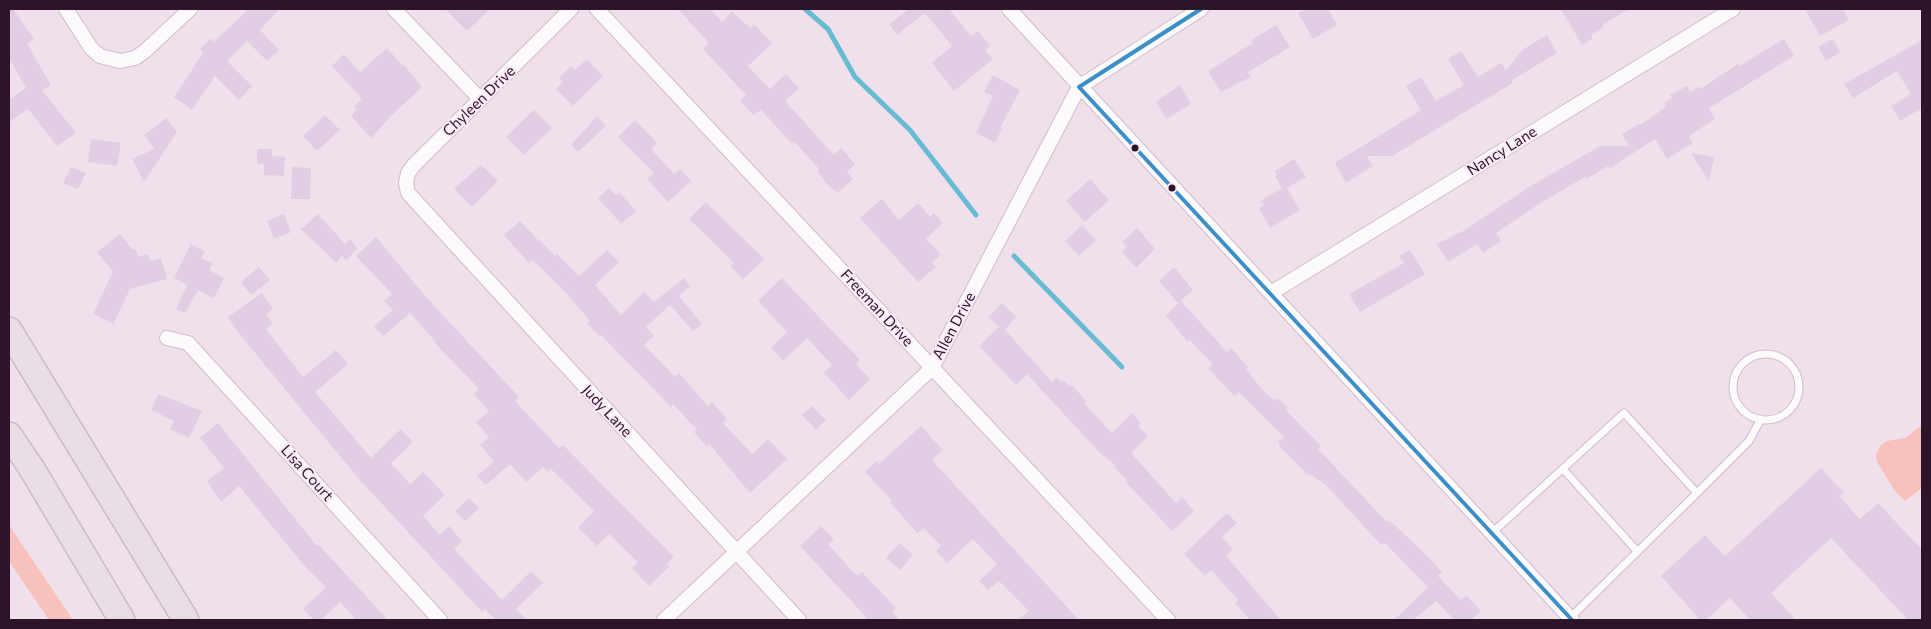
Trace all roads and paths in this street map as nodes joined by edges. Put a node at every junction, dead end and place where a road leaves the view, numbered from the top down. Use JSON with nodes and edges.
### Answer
{"nodes":[{"id":1,"x":66,"y":9,"type":"edge"},
{"id":2,"x":190,"y":9,"type":"edge"},
{"id":3,"x":394,"y":9,"type":"edge"},
{"id":4,"x":571,"y":9,"type":"edge"},
{"id":5,"x":1009,"y":9,"type":"edge"},
{"id":6,"x":1201,"y":9,"type":"edge"},
{"id":7,"x":1732,"y":9,"type":"edge"},
{"id":8,"x":602,"y":13,"type":"edge"},
{"id":9,"x":1080,"y":87,"type":"junction"},
{"id":10,"x":480,"y":99,"type":"junction"},
{"id":11,"x":414,"y":201,"type":"joint"},
{"id":12,"x":1271,"y":293,"type":"junction"},
{"id":13,"x":9,"y":330,"type":"edge"},
{"id":14,"x":167,"y":338,"type":"dead end"},
{"id":15,"x":932,"y":368,"type":"junction"},
{"id":16,"x":1761,"y":419,"type":"junction"},
{"id":17,"x":9,"y":435,"type":"edge"},
{"id":18,"x":1563,"y":469,"type":"junction"},
{"id":19,"x":1697,"y":493,"type":"junction"},
{"id":20,"x":1492,"y":533,"type":"junction"},
{"id":21,"x":1638,"y":551,"type":"junction"},
{"id":22,"x":736,"y":552,"type":"junction"},
{"id":23,"x":1571,"y":619,"type":"edge"},
{"id":24,"x":122,"y":620,"type":"edge"},
{"id":25,"x":186,"y":620,"type":"edge"},
{"id":26,"x":440,"y":620,"type":"edge"},
{"id":27,"x":664,"y":620,"type":"edge"},
{"id":28,"x":799,"y":620,"type":"edge"},
{"id":29,"x":1168,"y":620,"type":"edge"}],
"edges":[{"from":1,"to":2,"type":"street"},
{"from":3,"to":10,"type":"street"},
{"from":4,"to":10,"type":"street","name":"Chyleen Drive"},
{"from":5,"to":9,"type":"street"},
{"from":6,"to":9,"type":"street","name":"Allen Drive"},
{"from":7,"to":12,"type":"street","name":"Nancy Lane"},
{"from":8,"to":15,"type":"street","name":"Freeman Drive"},
{"from":9,"to":12,"type":"street"},
{"from":9,"to":15,"type":"street","name":"Allen Drive"},
{"from":10,"to":11,"type":"street","name":"Chyleen Drive"},
{"from":11,"to":22,"type":"street","name":"Judy Lane"},
{"from":12,"to":20,"type":"street"},
{"from":13,"to":25,"type":"highway"},
{"from":14,"to":26,"type":"street","name":"Lisa Court"},
{"from":15,"to":22,"type":"street","name":"Allen Drive"},
{"from":15,"to":29,"type":"street","name":"Freeman Drive"},
{"from":16,"to":16,"type":"lane"},
{"from":16,"to":19,"type":"lane"},
{"from":17,"to":24,"type":"highway"},
{"from":18,"to":19,"type":"lane"},
{"from":18,"to":20,"type":"lane"},
{"from":18,"to":21,"type":"lane"},
{"from":19,"to":21,"type":"lane"},
{"from":20,"to":23,"type":"street"},
{"from":21,"to":23,"type":"lane"},
{"from":22,"to":27,"type":"street","name":"Allen Drive"},
{"from":22,"to":28,"type":"street","name":"Judy Lane"}]}
